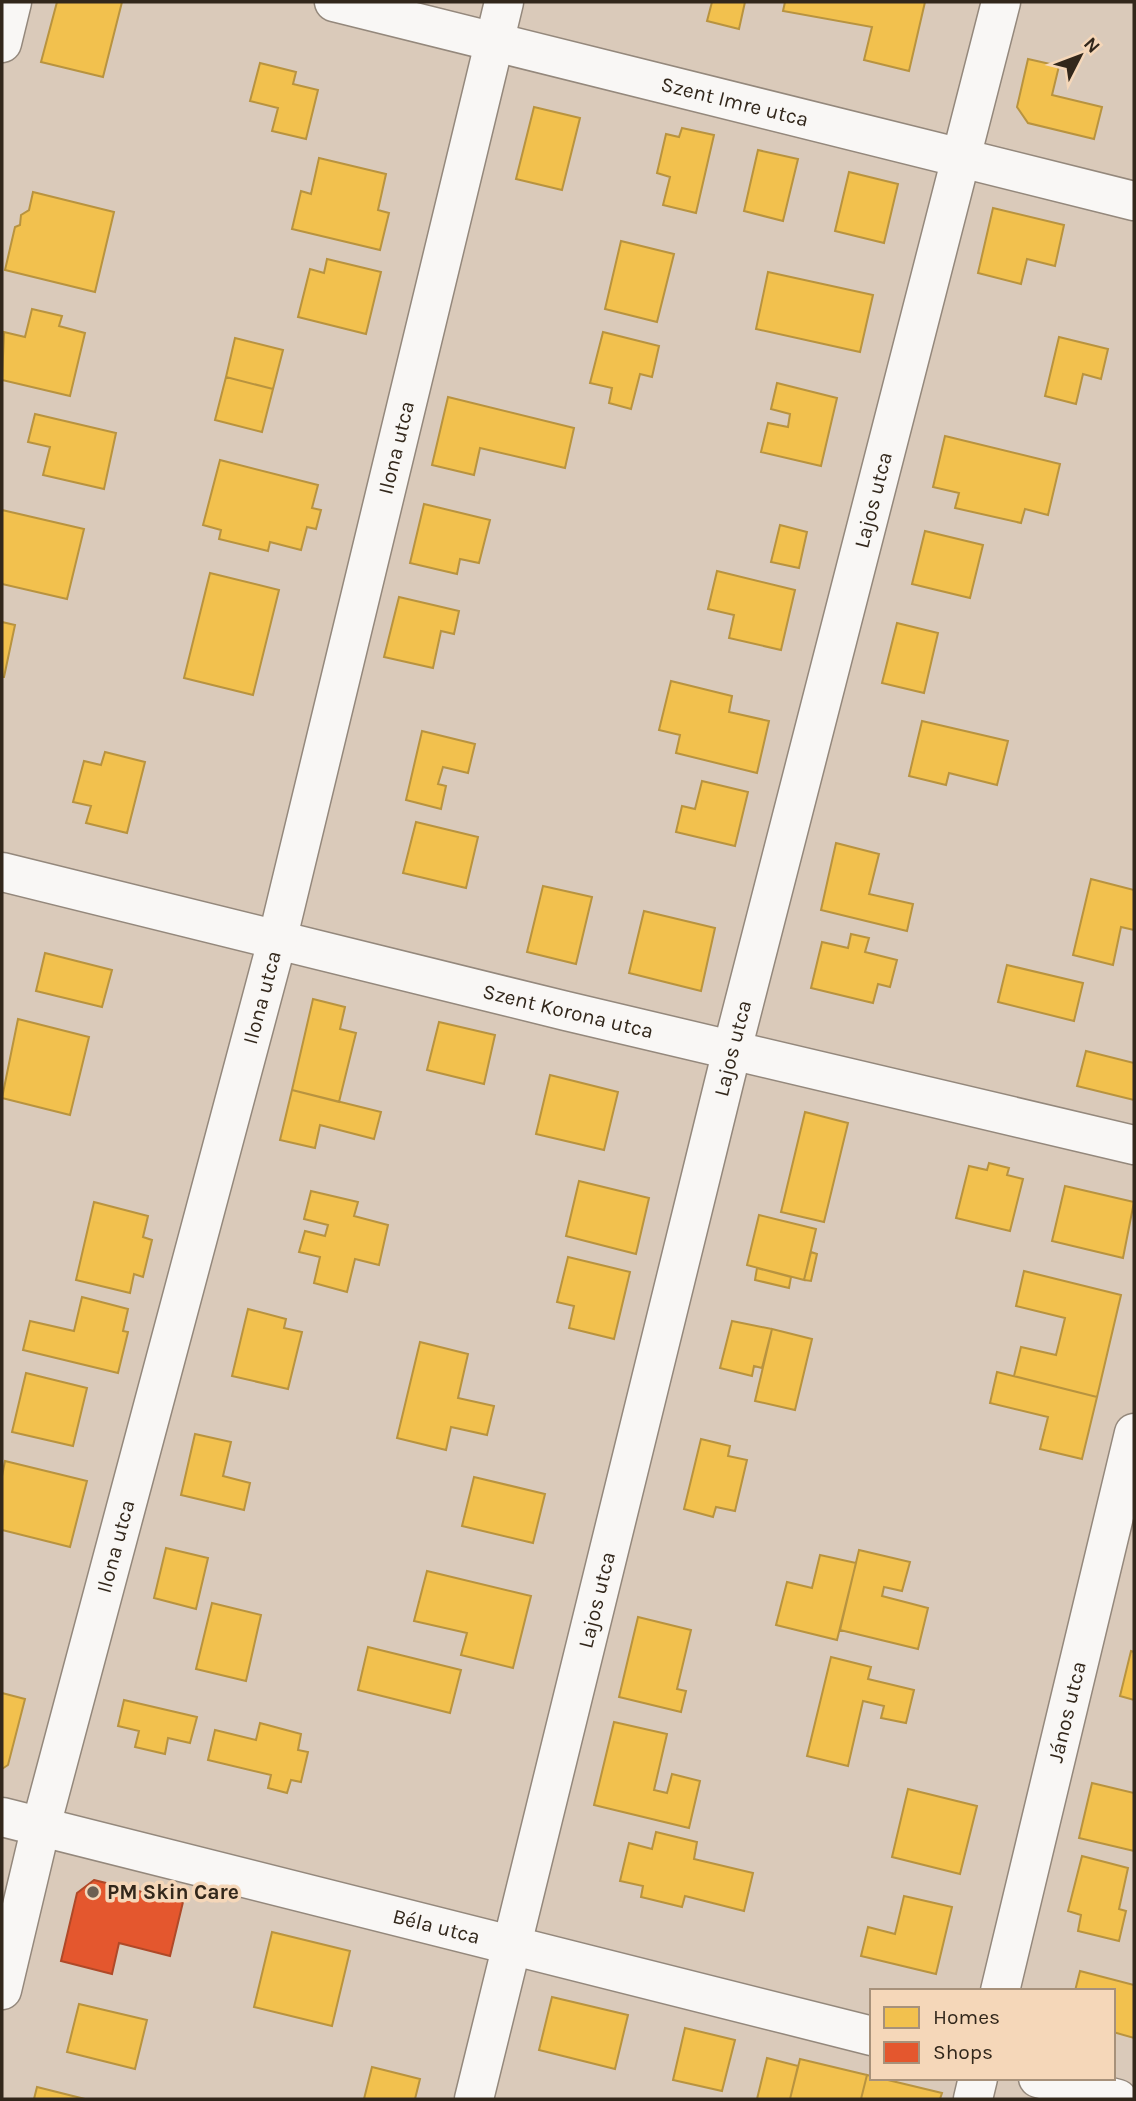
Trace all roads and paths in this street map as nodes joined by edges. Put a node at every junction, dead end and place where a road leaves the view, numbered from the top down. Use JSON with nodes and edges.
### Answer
{"nodes":[{"id":1,"x":12,"y":2,"type":"edge"},
{"id":2,"x":334,"y":2,"type":"edge"},
{"id":3,"x":504,"y":2,"type":"edge"},
{"id":4,"x":1001,"y":2,"type":"edge"},
{"id":5,"x":494,"y":42,"type":"junction"},
{"id":6,"x":2,"y":43,"type":"edge"},
{"id":7,"x":962,"y":158,"type":"junction"},
{"id":8,"x":1134,"y":201,"type":"edge"},
{"id":9,"x":2,"y":872,"type":"edge"},
{"id":10,"x":277,"y":941,"type":"junction"},
{"id":11,"x":732,"y":1050,"type":"junction"},
{"id":12,"x":1134,"y":1145,"type":"edge"},
{"id":13,"x":1134,"y":1433,"type":"edge"},
{"id":14,"x":2,"y":1817,"type":"edge"},
{"id":15,"x":41,"y":1826,"type":"junction"},
{"id":16,"x":511,"y":1947,"type":"junction"},
{"id":17,"x":999,"y":1989,"type":"edge"},
{"id":18,"x":2,"y":1990,"type":"edge"},
{"id":19,"x":870,"y":2036,"type":"edge"},
{"id":20,"x":978,"y":2080,"type":"edge"},
{"id":21,"x":1046,"y":2080,"type":"edge"},
{"id":22,"x":474,"y":2099,"type":"edge"},
{"id":23,"x":973,"y":2099,"type":"edge"},
{"id":24,"x":1118,"y":2099,"type":"edge"}],
"edges":[{"from":1,"to":6,"type":"street"},
{"from":2,"to":5,"type":"street","name":"Szent Imre utca"},
{"from":3,"to":5,"type":"street","name":"Ilona utca"},
{"from":4,"to":7,"type":"street","name":"Lajos utca"},
{"from":5,"to":7,"type":"street","name":"Szent Imre utca"},
{"from":5,"to":10,"type":"street","name":"Ilona utca"},
{"from":7,"to":8,"type":"street","name":"Szent Imre utca"},
{"from":7,"to":11,"type":"street","name":"Lajos utca"},
{"from":9,"to":10,"type":"street","name":"Szent Korona utca"},
{"from":10,"to":11,"type":"street","name":"Szent Korona utca"},
{"from":10,"to":15,"type":"street","name":"Ilona utca"},
{"from":11,"to":12,"type":"street","name":"Szent Korona utca"},
{"from":11,"to":16,"type":"street","name":"Lajos utca"},
{"from":13,"to":17,"type":"street","name":"János utca"},
{"from":14,"to":15,"type":"street","name":"Béla utca"},
{"from":15,"to":16,"type":"street","name":"Béla utca"},
{"from":15,"to":18,"type":"street","name":"Ilona utca"},
{"from":16,"to":19,"type":"street","name":"Béla utca"},
{"from":16,"to":22,"type":"street","name":"Lajos utca"},
{"from":20,"to":23,"type":"street"},
{"from":21,"to":24,"type":"street"}]}
